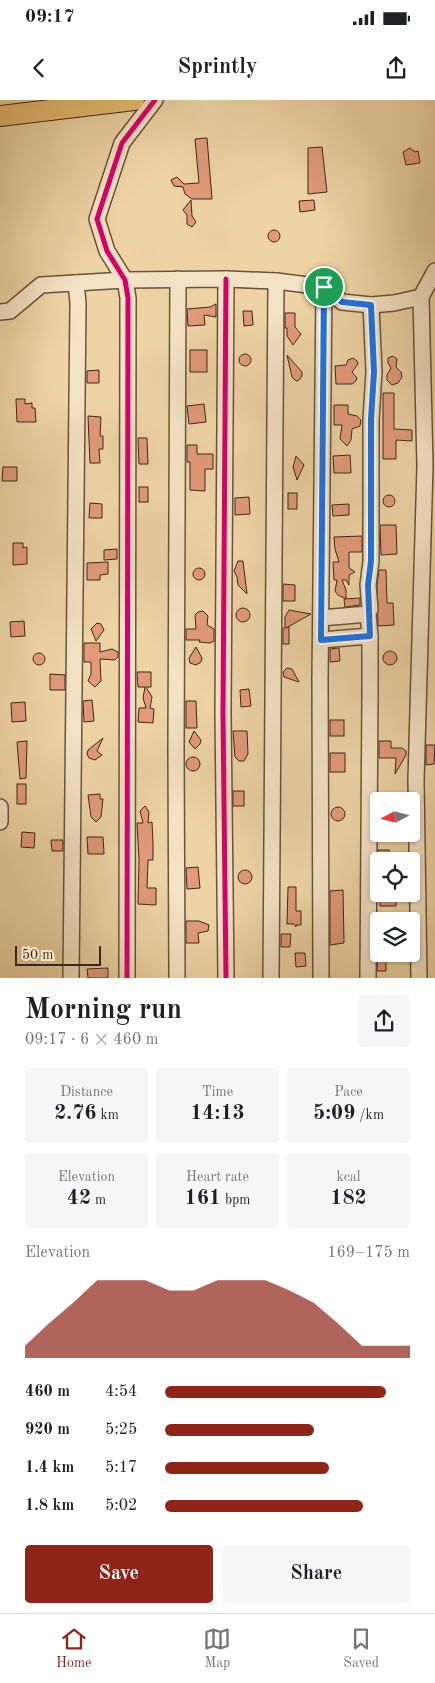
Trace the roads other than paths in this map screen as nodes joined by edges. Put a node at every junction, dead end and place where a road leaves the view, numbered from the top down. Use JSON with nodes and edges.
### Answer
{"nodes":[{"id":1,"x":134,"y":100,"type":"edge"},
{"id":2,"x":155,"y":100,"type":"edge"},
{"id":3,"x":0,"y":116,"type":"edge"},
{"id":4,"x":435,"y":271,"type":"edge"},
{"id":5,"x":178,"y":279,"type":"junction"},
{"id":6,"x":226,"y":279,"type":"junction"},
{"id":7,"x":125,"y":280,"type":"junction"},
{"id":8,"x":276,"y":281,"type":"junction"},
{"id":9,"x":76,"y":283,"type":"junction"},
{"id":10,"x":324,"y":287,"type":"junction"},
{"id":11,"x":421,"y":296,"type":"junction"},
{"id":12,"x":371,"y":305,"type":"junction"},
{"id":13,"x":0,"y":312,"type":"edge"},
{"id":14,"x":368,"y":614,"type":"junction"},
{"id":15,"x":321,"y":618,"type":"junction"},
{"id":16,"x":370,"y":636,"type":"junction"},
{"id":17,"x":321,"y":640,"type":"junction"},
{"id":18,"x":0,"y":807,"type":"edge"},
{"id":19,"x":0,"y":822,"type":"edge"},
{"id":20,"x":70,"y":978,"type":"edge"},
{"id":21,"x":127,"y":978,"type":"edge"},
{"id":22,"x":177,"y":978,"type":"edge"},
{"id":23,"x":226,"y":978,"type":"edge"},
{"id":24,"x":271,"y":978,"type":"edge"},
{"id":25,"x":321,"y":978,"type":"edge"},
{"id":26,"x":368,"y":978,"type":"edge"},
{"id":27,"x":419,"y":978,"type":"edge"}],
"edges":[{"from":1,"to":3,"type":"main road"},
{"from":2,"to":7,"type":"street"},
{"from":4,"to":11,"type":"street"},
{"from":5,"to":6,"type":"street"},
{"from":5,"to":7,"type":"street"},
{"from":5,"to":22,"type":"street"},
{"from":6,"to":8,"type":"street"},
{"from":6,"to":23,"type":"street"},
{"from":7,"to":9,"type":"street"},
{"from":7,"to":21,"type":"street"},
{"from":8,"to":10,"type":"street"},
{"from":8,"to":24,"type":"street"},
{"from":9,"to":13,"type":"street"},
{"from":9,"to":20,"type":"street"},
{"from":10,"to":12,"type":"street"},
{"from":10,"to":15,"type":"street"},
{"from":11,"to":12,"type":"street"},
{"from":11,"to":27,"type":"street"},
{"from":12,"to":14,"type":"street"},
{"from":14,"to":15,"type":"street"},
{"from":14,"to":16,"type":"street"},
{"from":15,"to":17,"type":"street"},
{"from":16,"to":17,"type":"street"},
{"from":16,"to":26,"type":"street"},
{"from":17,"to":25,"type":"street"},
{"from":18,"to":19,"type":"street"}]}
